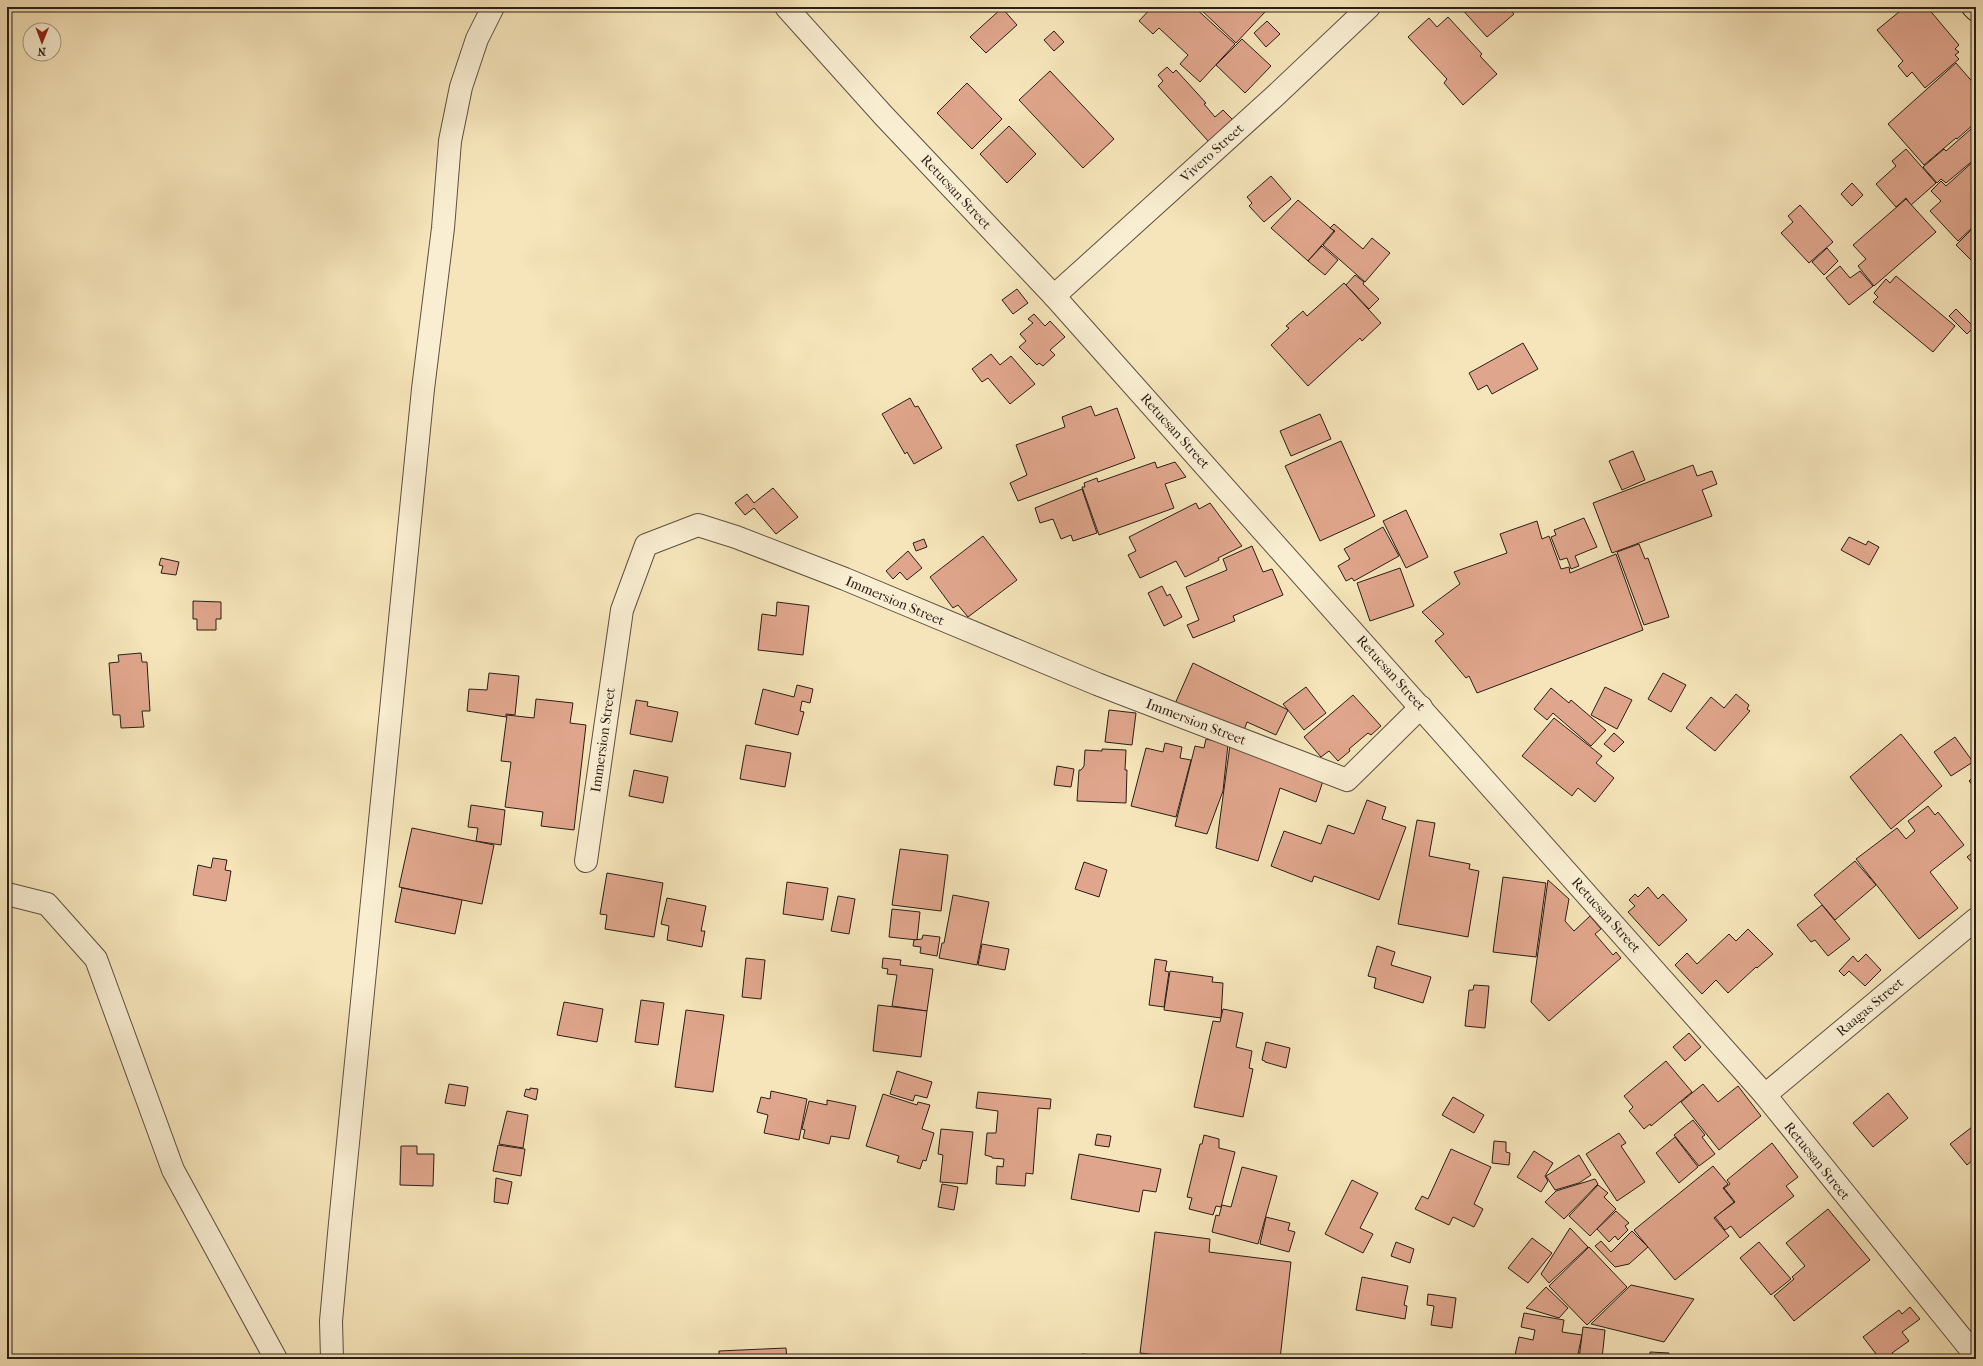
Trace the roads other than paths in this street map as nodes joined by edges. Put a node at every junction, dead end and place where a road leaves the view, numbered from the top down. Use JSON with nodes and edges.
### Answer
{"nodes":[{"id":1,"x":493,"y":7,"type":"edge"},
{"id":2,"x":786,"y":7,"type":"edge"},
{"id":3,"x":1369,"y":7,"type":"edge"},
{"id":4,"x":1973,"y":7,"type":"edge"},
{"id":5,"x":1976,"y":10,"type":"edge"},
{"id":6,"x":1054,"y":296,"type":"junction"},
{"id":7,"x":1421,"y":707,"type":"junction"},
{"id":8,"x":586,"y":861,"type":"dead end"},
{"id":9,"x":7,"y":894,"type":"edge"},
{"id":10,"x":1976,"y":919,"type":"edge"},
{"id":11,"x":1765,"y":1095,"type":"junction"},
{"id":12,"x":1976,"y":1356,"type":"edge"},
{"id":13,"x":276,"y":1359,"type":"edge"},
{"id":14,"x":332,"y":1359,"type":"edge"}],
"edges":[{"from":1,"to":14,"type":"street"},
{"from":2,"to":6,"type":"street","name":"Retucsan Street"},
{"from":3,"to":6,"type":"street","name":"Vivero Street"},
{"from":4,"to":5,"type":"main road"},
{"from":6,"to":7,"type":"street","name":"Retucsan Street"},
{"from":7,"to":8,"type":"street","name":"Immersion Street"},
{"from":7,"to":11,"type":"street","name":"Retucsan Street"},
{"from":9,"to":13,"type":"street"},
{"from":10,"to":11,"type":"street","name":"Raagas Street"},
{"from":11,"to":12,"type":"street","name":"Retucsan Street"}]}
